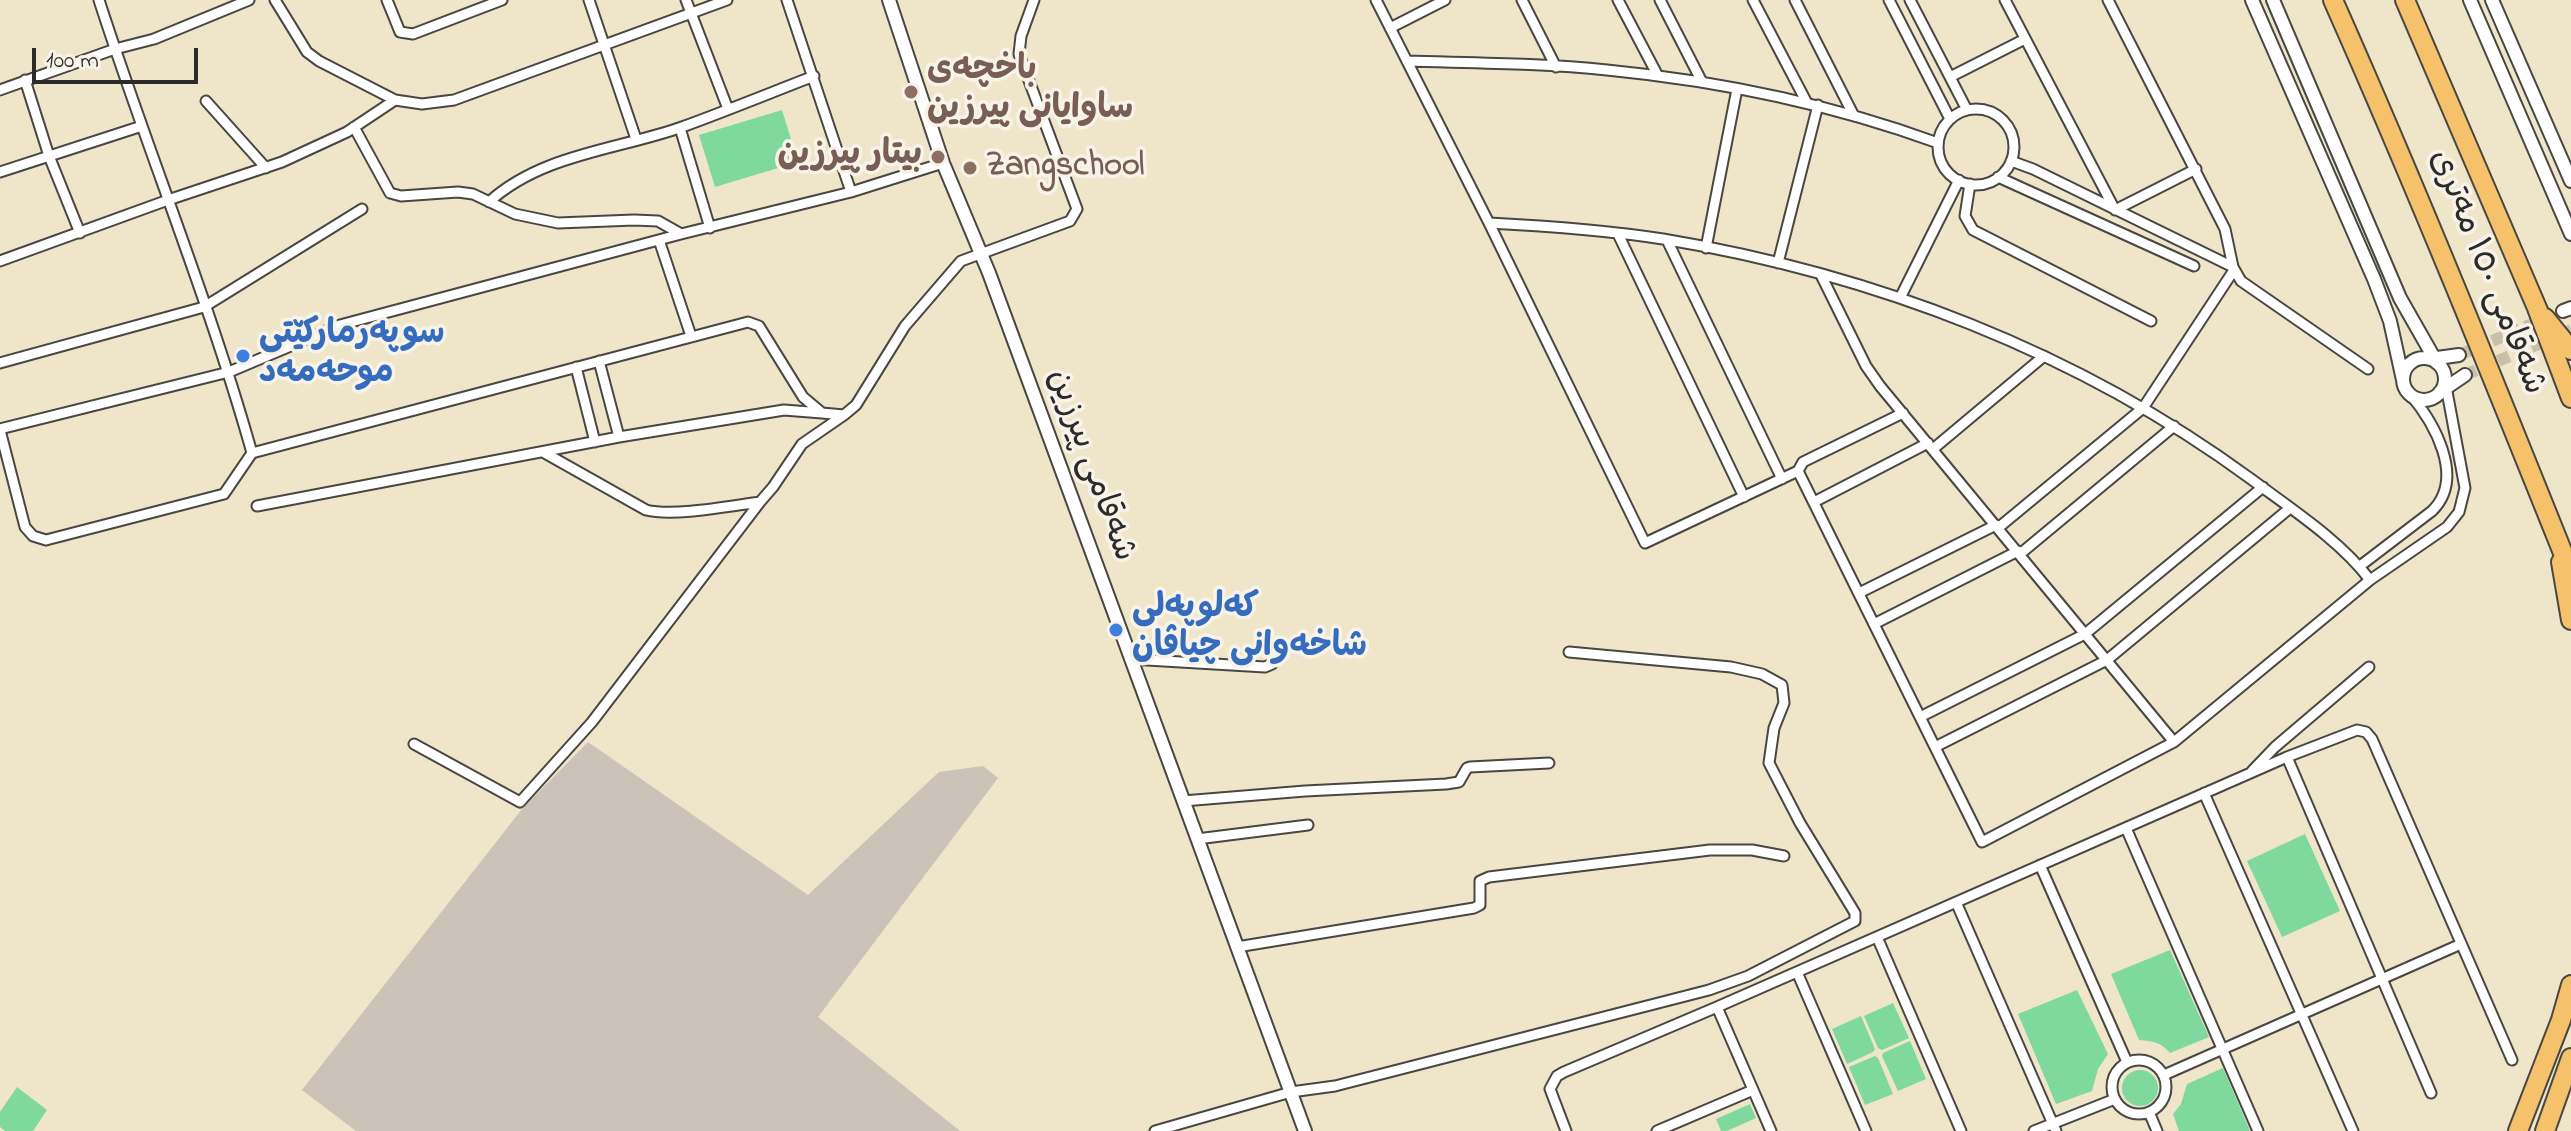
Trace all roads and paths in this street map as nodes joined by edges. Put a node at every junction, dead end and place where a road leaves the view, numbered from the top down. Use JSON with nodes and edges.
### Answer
{"nodes":[{"id":1,"x":99,"y":0,"type":"edge"},
{"id":2,"x":249,"y":0,"type":"edge"},
{"id":3,"x":275,"y":0,"type":"edge"},
{"id":4,"x":387,"y":0,"type":"edge"},
{"id":5,"x":502,"y":0,"type":"edge"},
{"id":6,"x":589,"y":0,"type":"edge"},
{"id":7,"x":686,"y":0,"type":"edge"},
{"id":8,"x":727,"y":0,"type":"edge"},
{"id":9,"x":787,"y":0,"type":"edge"},
{"id":10,"x":889,"y":0,"type":"edge"},
{"id":11,"x":1034,"y":0,"type":"edge"},
{"id":12,"x":1376,"y":0,"type":"edge"},
{"id":13,"x":1445,"y":0,"type":"edge"},
{"id":14,"x":1522,"y":0,"type":"edge"},
{"id":15,"x":1618,"y":0,"type":"edge"},
{"id":16,"x":1660,"y":0,"type":"edge"},
{"id":17,"x":1753,"y":0,"type":"edge"},
{"id":18,"x":1795,"y":0,"type":"edge"},
{"id":19,"x":1889,"y":0,"type":"edge"},
{"id":20,"x":1910,"y":0,"type":"edge"},
{"id":21,"x":2005,"y":0,"type":"edge"},
{"id":22,"x":2108,"y":0,"type":"edge"},
{"id":23,"x":2252,"y":0,"type":"edge"},
{"id":24,"x":2273,"y":0,"type":"edge"},
{"id":25,"x":2333,"y":0,"type":"edge"},
{"id":26,"x":2405,"y":0,"type":"edge"},
{"id":27,"x":2470,"y":0,"type":"edge"},
{"id":28,"x":2492,"y":0,"type":"edge"},
{"id":29,"x":690,"y":14,"type":"junction"},
{"id":30,"x":1390,"y":28,"type":"junction"},
{"id":31,"x":2025,"y":39,"type":"junction"},
{"id":32,"x":605,"y":45,"type":"junction"},
{"id":33,"x":115,"y":49,"type":"junction"},
{"id":34,"x":1407,"y":61,"type":"junction"},
{"id":35,"x":1556,"y":67,"type":"junction"},
{"id":36,"x":814,"y":76,"type":"junction"},
{"id":37,"x":1658,"y":76,"type":"junction"},
{"id":38,"x":1950,"y":77,"type":"junction"},
{"id":39,"x":25,"y":80,"type":"junction"},
{"id":40,"x":1702,"y":82,"type":"junction"},
{"id":41,"x":1737,"y":89,"type":"junction"},
{"id":42,"x":0,"y":90,"type":"edge"},
{"id":43,"x":395,"y":100,"type":"junction"},
{"id":44,"x":206,"y":101,"type":"dead end"},
{"id":45,"x":1812,"y":104,"type":"junction"},
{"id":46,"x":728,"y":109,"type":"junction"},
{"id":47,"x":1967,"y":110,"type":"junction"},
{"id":48,"x":1854,"y":116,"type":"junction"},
{"id":49,"x":1950,"y":119,"type":"junction"},
{"id":50,"x":142,"y":126,"type":"junction"},
{"id":51,"x":354,"y":127,"type":"junction"},
{"id":52,"x":680,"y":128,"type":"junction"},
{"id":53,"x":636,"y":139,"type":"junction"},
{"id":54,"x":1938,"y":143,"type":"junction"},
{"id":55,"x":49,"y":156,"type":"junction"},
{"id":56,"x":2011,"y":161,"type":"junction"},
{"id":57,"x":943,"y":163,"type":"junction"},
{"id":58,"x":266,"y":168,"type":"junction"},
{"id":59,"x":2196,"y":169,"type":"junction"},
{"id":60,"x":0,"y":172,"type":"edge"},
{"id":61,"x":1998,"y":177,"type":"junction"},
{"id":62,"x":1959,"y":180,"type":"junction"},
{"id":63,"x":2571,"y":181,"type":"edge"},
{"id":64,"x":1970,"y":184,"type":"junction"},
{"id":65,"x":851,"y":192,"type":"junction"},
{"id":66,"x":168,"y":200,"type":"junction"},
{"id":67,"x":489,"y":202,"type":"junction"},
{"id":68,"x":362,"y":209,"type":"dead end"},
{"id":69,"x":2115,"y":210,"type":"junction"},
{"id":70,"x":1489,"y":223,"type":"junction"},
{"id":71,"x":710,"y":228,"type":"junction"},
{"id":72,"x":80,"y":233,"type":"junction"},
{"id":73,"x":681,"y":234,"type":"junction"},
{"id":74,"x":1618,"y":234,"type":"junction"},
{"id":75,"x":2571,"y":234,"type":"edge"},
{"id":76,"x":659,"y":240,"type":"junction"},
{"id":77,"x":1667,"y":240,"type":"junction"},
{"id":78,"x":1706,"y":248,"type":"junction"},
{"id":79,"x":981,"y":253,"type":"junction"},
{"id":80,"x":0,"y":261,"type":"edge"},
{"id":81,"x":1778,"y":263,"type":"junction"},
{"id":82,"x":2194,"y":266,"type":"dead end"},
{"id":83,"x":2233,"y":268,"type":"junction"},
{"id":84,"x":1821,"y":275,"type":"junction"},
{"id":85,"x":1900,"y":298,"type":"junction"},
{"id":86,"x":204,"y":307,"type":"junction"},
{"id":87,"x":2537,"y":308,"type":"junction"},
{"id":88,"x":2151,"y":321,"type":"dead end"},
{"id":89,"x":691,"y":336,"type":"junction"},
{"id":90,"x":2571,"y":350,"type":"edge"},
{"id":91,"x":2459,"y":355,"type":"tunnel mouth"},
{"id":92,"x":2044,"y":356,"type":"junction"},
{"id":93,"x":2433,"y":360,"type":"junction"},
{"id":94,"x":599,"y":361,"type":"junction"},
{"id":95,"x":0,"y":363,"type":"edge"},
{"id":96,"x":576,"y":367,"type":"junction"},
{"id":97,"x":2368,"y":369,"type":"dead end"},
{"id":98,"x":229,"y":372,"type":"junction"},
{"id":99,"x":2465,"y":375,"type":"tunnel mouth"},
{"id":100,"x":2403,"y":380,"type":"junction"},
{"id":101,"x":2444,"y":387,"type":"junction"},
{"id":102,"x":2409,"y":393,"type":"junction"},
{"id":103,"x":2571,"y":398,"type":"edge"},
{"id":104,"x":2143,"y":408,"type":"junction"},
{"id":105,"x":822,"y":413,"type":"junction"},
{"id":106,"x":1903,"y":413,"type":"junction"},
{"id":107,"x":844,"y":415,"type":"junction"},
{"id":108,"x":2174,"y":426,"type":"junction"},
{"id":109,"x":0,"y":430,"type":"edge"},
{"id":110,"x":619,"y":437,"type":"junction"},
{"id":111,"x":595,"y":442,"type":"junction"},
{"id":112,"x":1930,"y":446,"type":"junction"},
{"id":113,"x":543,"y":452,"type":"junction"},
{"id":114,"x":252,"y":453,"type":"junction"},
{"id":115,"x":1798,"y":471,"type":"junction"},
{"id":116,"x":1782,"y":479,"type":"junction"},
{"id":117,"x":2263,"y":487,"type":"junction"},
{"id":118,"x":1744,"y":497,"type":"junction"},
{"id":119,"x":760,"y":502,"type":"junction"},
{"id":120,"x":1814,"y":502,"type":"junction"},
{"id":121,"x":257,"y":506,"type":"dead end"},
{"id":122,"x":2290,"y":508,"type":"junction"},
{"id":123,"x":1997,"y":526,"type":"junction"},
{"id":124,"x":2558,"y":539,"type":"junction"},
{"id":125,"x":2019,"y":553,"type":"junction"},
{"id":126,"x":2360,"y":566,"type":"junction"},
{"id":127,"x":2571,"y":573,"type":"edge"},
{"id":128,"x":2370,"y":580,"type":"junction"},
{"id":129,"x":1859,"y":593,"type":"junction"},
{"id":130,"x":2571,"y":620,"type":"edge"},
{"id":131,"x":1874,"y":624,"type":"junction"},
{"id":132,"x":2085,"y":634,"type":"junction"},
{"id":133,"x":1569,"y":652,"type":"dead end"},
{"id":134,"x":1276,"y":653,"type":"dead end"},
{"id":135,"x":1130,"y":659,"type":"junction"},
{"id":136,"x":2107,"y":660,"type":"junction"},
{"id":137,"x":2369,"y":667,"type":"dead end"},
{"id":138,"x":1920,"y":717,"type":"junction"},
{"id":139,"x":2174,"y":742,"type":"junction"},
{"id":140,"x":414,"y":744,"type":"dead end"},
{"id":141,"x":1935,"y":747,"type":"junction"},
{"id":142,"x":2287,"y":757,"type":"junction"},
{"id":143,"x":1549,"y":763,"type":"dead end"},
{"id":144,"x":2242,"y":777,"type":"junction"},
{"id":145,"x":2204,"y":793,"type":"junction"},
{"id":146,"x":1183,"y":801,"type":"junction"},
{"id":147,"x":1308,"y":825,"type":"dead end"},
{"id":148,"x":2126,"y":828,"type":"junction"},
{"id":149,"x":1197,"y":839,"type":"junction"},
{"id":150,"x":1784,"y":856,"type":"dead end"},
{"id":151,"x":2040,"y":865,"type":"junction"},
{"id":152,"x":1956,"y":902,"type":"junction"},
{"id":153,"x":1877,"y":937,"type":"junction"},
{"id":154,"x":2461,"y":944,"type":"junction"},
{"id":155,"x":1237,"y":947,"type":"junction"},
{"id":156,"x":1797,"y":972,"type":"junction"},
{"id":157,"x":2381,"y":980,"type":"junction"},
{"id":158,"x":2571,"y":985,"type":"edge"},
{"id":159,"x":1717,"y":1007,"type":"junction"},
{"id":160,"x":2302,"y":1015,"type":"junction"},
{"id":161,"x":2223,"y":1050,"type":"junction"},
{"id":162,"x":2571,"y":1058,"type":"edge"},
{"id":163,"x":2512,"y":1060,"type":"dead end"},
{"id":164,"x":2127,"y":1062,"type":"junction"},
{"id":165,"x":2164,"y":1075,"type":"junction"},
{"id":166,"x":1753,"y":1090,"type":"junction"},
{"id":167,"x":1291,"y":1092,"type":"junction"},
{"id":168,"x":2431,"y":1093,"type":"dead end"},
{"id":169,"x":2115,"y":1099,"type":"junction"},
{"id":170,"x":2149,"y":1112,"type":"junction"},
{"id":171,"x":2054,"y":1127,"type":"edge"},
{"id":172,"x":1155,"y":1131,"type":"edge"},
{"id":173,"x":1305,"y":1131,"type":"edge"},
{"id":174,"x":1566,"y":1131,"type":"edge"},
{"id":175,"x":1657,"y":1131,"type":"edge"},
{"id":176,"x":1771,"y":1131,"type":"edge"},
{"id":177,"x":1866,"y":1131,"type":"edge"},
{"id":178,"x":1961,"y":1131,"type":"edge"},
{"id":179,"x":2034,"y":1131,"type":"edge"},
{"id":180,"x":2157,"y":1131,"type":"edge"},
{"id":181,"x":2258,"y":1131,"type":"edge"},
{"id":182,"x":2353,"y":1131,"type":"edge"},
{"id":183,"x":2518,"y":1131,"type":"edge"},
{"id":184,"x":2545,"y":1131,"type":"edge"}],
"edges":[{"from":1,"to":33,"type":"street"},
{"from":2,"to":33,"type":"street"},
{"from":3,"to":43,"type":"street"},
{"from":4,"to":5,"type":"street"},
{"from":6,"to":32,"type":"street"},
{"from":7,"to":29,"type":"street"},
{"from":8,"to":29,"type":"street"},
{"from":9,"to":36,"type":"street"},
{"from":10,"to":57,"type":"street","name":"شەقامی پیرزین"},
{"from":11,"to":79,"type":"street"},
{"from":12,"to":30,"type":"street"},
{"from":13,"to":30,"type":"street"},
{"from":14,"to":35,"type":"street"},
{"from":15,"to":37,"type":"street"},
{"from":16,"to":40,"type":"street"},
{"from":17,"to":45,"type":"street"},
{"from":18,"to":48,"type":"street"},
{"from":19,"to":49,"type":"street"},
{"from":20,"to":38,"type":"street"},
{"from":21,"to":31,"type":"street"},
{"from":22,"to":59,"type":"street"},
{"from":23,"to":100,"type":"street"},
{"from":24,"to":93,"type":"street"},
{"from":25,"to":124,"type":"highway","name":"شەقامی ١٥٠ مەتری"},
{"from":26,"to":87,"type":"highway","name":"شەقامی ١٥٠ مەتری"},
{"from":27,"to":75,"type":"street"},
{"from":28,"to":63,"type":"street"},
{"from":29,"to":32,"type":"street"},
{"from":29,"to":46,"type":"street"},
{"from":30,"to":34,"type":"street"},
{"from":31,"to":38,"type":"street"},
{"from":31,"to":69,"type":"street"},
{"from":32,"to":43,"type":"street"},
{"from":32,"to":53,"type":"street"},
{"from":33,"to":39,"type":"street"},
{"from":33,"to":50,"type":"street"},
{"from":34,"to":35,"type":"street"},
{"from":34,"to":70,"type":"street"},
{"from":35,"to":37,"type":"street"},
{"from":36,"to":46,"type":"street"},
{"from":36,"to":65,"type":"street"},
{"from":37,"to":40,"type":"street"},
{"from":38,"to":47,"type":"street"},
{"from":39,"to":42,"type":"street"},
{"from":39,"to":55,"type":"street"},
{"from":40,"to":41,"type":"street"},
{"from":41,"to":45,"type":"street"},
{"from":41,"to":78,"type":"street"},
{"from":43,"to":51,"type":"street"},
{"from":44,"to":58,"type":"street"},
{"from":45,"to":48,"type":"street"},
{"from":45,"to":81,"type":"street"},
{"from":46,"to":52,"type":"street"},
{"from":47,"to":49,"type":"street"},
{"from":47,"to":56,"type":"street"},
{"from":48,"to":54,"type":"street"},
{"from":49,"to":54,"type":"street"},
{"from":50,"to":55,"type":"street"},
{"from":50,"to":66,"type":"street"},
{"from":51,"to":58,"type":"street"},
{"from":51,"to":67,"type":"street"},
{"from":52,"to":53,"type":"street"},
{"from":52,"to":71,"type":"street"},
{"from":53,"to":67,"type":"street"},
{"from":54,"to":62,"type":"street"},
{"from":55,"to":60,"type":"street"},
{"from":55,"to":72,"type":"street"},
{"from":56,"to":61,"type":"street"},
{"from":56,"to":69,"type":"street"},
{"from":57,"to":65,"type":"street"},
{"from":57,"to":79,"type":"street","name":"شەقامی پیرزین"},
{"from":58,"to":66,"type":"street"},
{"from":59,"to":69,"type":"street"},
{"from":59,"to":83,"type":"street"},
{"from":61,"to":64,"type":"street"},
{"from":61,"to":82,"type":"street"},
{"from":62,"to":64,"type":"street"},
{"from":62,"to":85,"type":"street"},
{"from":64,"to":88,"type":"street"},
{"from":65,"to":71,"type":"street"},
{"from":66,"to":72,"type":"street"},
{"from":66,"to":86,"type":"street"},
{"from":67,"to":73,"type":"street"},
{"from":68,"to":86,"type":"street"},
{"from":69,"to":83,"type":"street"},
{"from":70,"to":74,"type":"street"},
{"from":70,"to":118,"type":"street"},
{"from":71,"to":73,"type":"street"},
{"from":72,"to":80,"type":"street"},
{"from":73,"to":76,"type":"street"},
{"from":74,"to":77,"type":"street"},
{"from":74,"to":118,"type":"street"},
{"from":76,"to":89,"type":"street"},
{"from":76,"to":98,"type":"street"},
{"from":77,"to":78,"type":"street"},
{"from":77,"to":116,"type":"street"},
{"from":78,"to":81,"type":"street"},
{"from":79,"to":107,"type":"street"},
{"from":79,"to":135,"type":"street","name":"شەقامی پیرزین"},
{"from":81,"to":84,"type":"street"},
{"from":83,"to":97,"type":"street"},
{"from":83,"to":104,"type":"street"},
{"from":84,"to":85,"type":"street"},
{"from":84,"to":106,"type":"street"},
{"from":85,"to":92,"type":"street"},
{"from":86,"to":95,"type":"street"},
{"from":86,"to":98,"type":"street"},
{"from":87,"to":90,"type":"highway"},
{"from":87,"to":103,"type":"highway","name":"شەقامی ١٥٠ مەتری"},
{"from":89,"to":94,"type":"street"},
{"from":89,"to":105,"type":"street"},
{"from":91,"to":93,"type":"street"},
{"from":92,"to":104,"type":"street"},
{"from":92,"to":112,"type":"street"},
{"from":93,"to":100,"type":"street"},
{"from":93,"to":101,"type":"street"},
{"from":94,"to":96,"type":"street"},
{"from":94,"to":110,"type":"street"},
{"from":96,"to":111,"type":"street"},
{"from":96,"to":114,"type":"street"},
{"from":98,"to":109,"type":"street"},
{"from":98,"to":114,"type":"street"},
{"from":99,"to":101,"type":"street"},
{"from":100,"to":102,"type":"street"},
{"from":101,"to":102,"type":"street"},
{"from":101,"to":128,"type":"street"},
{"from":102,"to":126,"type":"street"},
{"from":104,"to":108,"type":"street"},
{"from":104,"to":123,"type":"street"},
{"from":105,"to":107,"type":"street"},
{"from":105,"to":110,"type":"street"},
{"from":106,"to":112,"type":"street"},
{"from":106,"to":115,"type":"street"},
{"from":107,"to":119,"type":"street"},
{"from":108,"to":117,"type":"street"},
{"from":108,"to":125,"type":"street"},
{"from":109,"to":114,"type":"street"},
{"from":110,"to":111,"type":"street"},
{"from":111,"to":113,"type":"street"},
{"from":112,"to":120,"type":"street"},
{"from":112,"to":123,"type":"street"},
{"from":113,"to":119,"type":"street"},
{"from":113,"to":121,"type":"street"},
{"from":115,"to":116,"type":"street"},
{"from":115,"to":120,"type":"street"},
{"from":116,"to":118,"type":"street"},
{"from":117,"to":122,"type":"street"},
{"from":117,"to":132,"type":"street"},
{"from":119,"to":140,"type":"street"},
{"from":120,"to":129,"type":"street"},
{"from":122,"to":126,"type":"street"},
{"from":122,"to":136,"type":"street"},
{"from":123,"to":125,"type":"street"},
{"from":123,"to":129,"type":"street"},
{"from":124,"to":127,"type":"highway","name":"شەقامی ١٥٠ مەتری"},
{"from":124,"to":130,"type":"highway"},
{"from":125,"to":131,"type":"street"},
{"from":125,"to":132,"type":"street"},
{"from":126,"to":128,"type":"street"},
{"from":128,"to":139,"type":"street"},
{"from":129,"to":131,"type":"street"},
{"from":131,"to":138,"type":"street"},
{"from":132,"to":136,"type":"street"},
{"from":132,"to":138,"type":"street"},
{"from":133,"to":167,"type":"street"},
{"from":134,"to":135,"type":"street"},
{"from":135,"to":146,"type":"street","name":"شەقامی پیرزین"},
{"from":136,"to":139,"type":"street"},
{"from":136,"to":141,"type":"street"},
{"from":137,"to":144,"type":"street"},
{"from":138,"to":141,"type":"street"},
{"from":139,"to":141,"type":"street"},
{"from":142,"to":144,"type":"street"},
{"from":142,"to":154,"type":"street"},
{"from":142,"to":157,"type":"street"},
{"from":143,"to":146,"type":"street"},
{"from":144,"to":145,"type":"street"},
{"from":145,"to":148,"type":"street"},
{"from":145,"to":160,"type":"street"},
{"from":146,"to":149,"type":"street","name":"شەقامی پیرزین"},
{"from":147,"to":149,"type":"street"},
{"from":148,"to":151,"type":"street"},
{"from":148,"to":161,"type":"street"},
{"from":149,"to":155,"type":"street","name":"شەقامی پیرزین"},
{"from":150,"to":155,"type":"street"},
{"from":151,"to":152,"type":"street"},
{"from":151,"to":164,"type":"street"},
{"from":152,"to":153,"type":"street"},
{"from":152,"to":171,"type":"street"},
{"from":153,"to":156,"type":"street"},
{"from":153,"to":178,"type":"street"},
{"from":154,"to":157,"type":"street"},
{"from":154,"to":163,"type":"street"},
{"from":155,"to":167,"type":"street","name":"شەقامی پیرزین"},
{"from":156,"to":159,"type":"street"},
{"from":156,"to":177,"type":"street"},
{"from":157,"to":160,"type":"street"},
{"from":157,"to":168,"type":"street"},
{"from":158,"to":183,"type":"highway"},
{"from":159,"to":166,"type":"street"},
{"from":159,"to":174,"type":"street"},
{"from":160,"to":161,"type":"street"},
{"from":160,"to":182,"type":"street"},
{"from":161,"to":165,"type":"street"},
{"from":161,"to":181,"type":"street"},
{"from":162,"to":184,"type":"highway"},
{"from":164,"to":165,"type":"street"},
{"from":164,"to":169,"type":"street"},
{"from":165,"to":170,"type":"street"},
{"from":166,"to":175,"type":"street"},
{"from":166,"to":176,"type":"street"},
{"from":167,"to":172,"type":"street"},
{"from":167,"to":173,"type":"street","name":"شەقامی پیرزین"},
{"from":169,"to":170,"type":"street"},
{"from":169,"to":171,"type":"street"},
{"from":170,"to":180,"type":"street"},
{"from":171,"to":179,"type":"street"}]}
